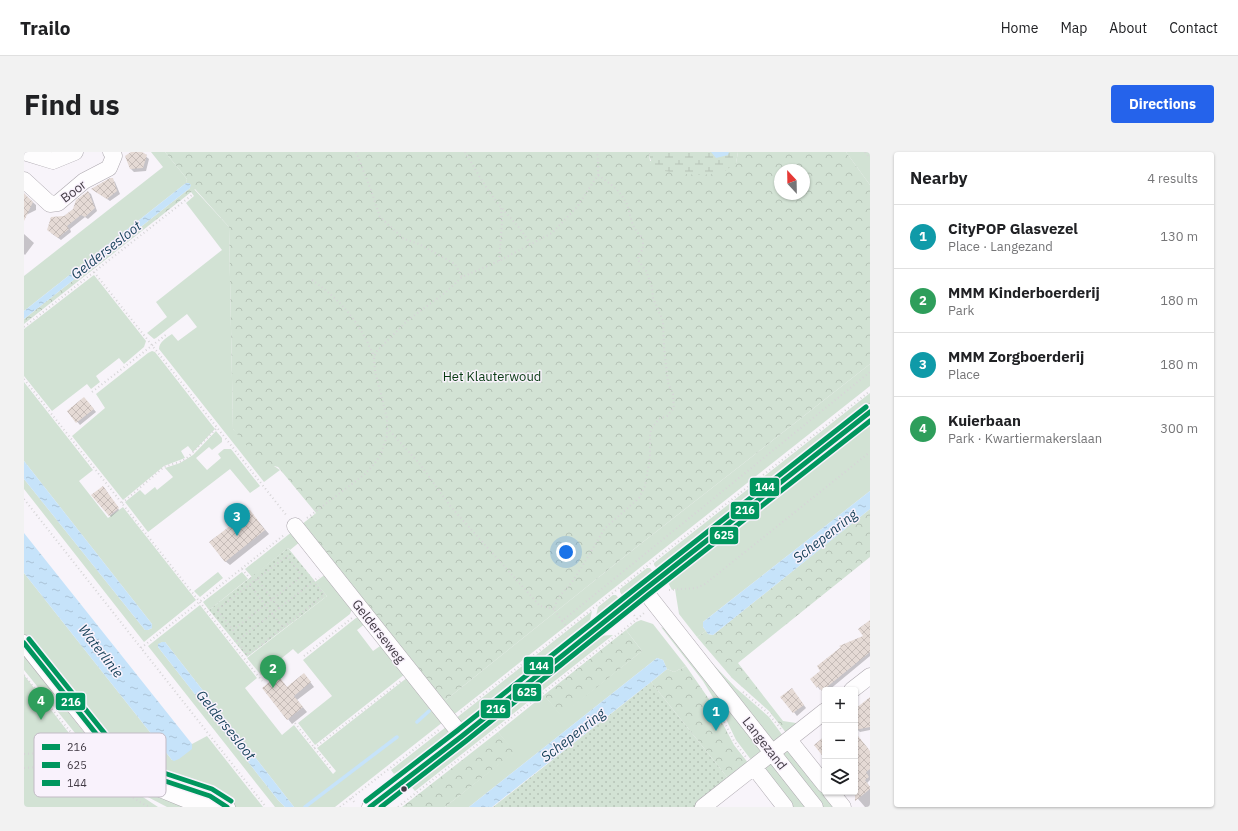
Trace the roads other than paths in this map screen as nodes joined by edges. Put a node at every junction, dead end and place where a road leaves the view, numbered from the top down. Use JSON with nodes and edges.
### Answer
{"nodes":[{"id":1,"x":24,"y":152,"type":"edge"},
{"id":2,"x":75,"y":152,"type":"edge"},
{"id":3,"x":111,"y":152,"type":"edge"},
{"id":4,"x":24,"y":180,"type":"edge"},
{"id":5,"x":870,"y":412,"type":"edge"},
{"id":6,"x":295,"y":526,"type":"road end"},
{"id":7,"x":644,"y":590,"type":"junction"},
{"id":8,"x":24,"y":644,"type":"edge"},
{"id":9,"x":870,"y":676,"type":"edge"},
{"id":10,"x":856,"y":687,"type":"edge"},
{"id":11,"x":822,"y":713,"type":"edge"},
{"id":12,"x":95,"y":733,"type":"edge"},
{"id":13,"x":462,"y":736,"type":"junction"},
{"id":14,"x":789,"y":740,"type":"junction"},
{"id":15,"x":772,"y":752,"type":"junction"},
{"id":16,"x":754,"y":767,"type":"junction"},
{"id":17,"x":822,"y":780,"type":"edge"},
{"id":18,"x":166,"y":781,"type":"edge"},
{"id":19,"x":166,"y":791,"type":"edge"},
{"id":20,"x":833,"y":795,"type":"edge"},
{"id":21,"x":204,"y":807,"type":"edge"},
{"id":22,"x":227,"y":807,"type":"edge"},
{"id":23,"x":370,"y":807,"type":"edge"},
{"id":24,"x":703,"y":807,"type":"edge"},
{"id":25,"x":785,"y":807,"type":"edge"},
{"id":26,"x":816,"y":807,"type":"edge"},
{"id":27,"x":843,"y":807,"type":"edge"}],
"edges":[{"from":1,"to":2,"type":"street"},
{"from":3,"to":4,"type":"street","name":"Boor"},
{"from":5,"to":7,"type":"street"},
{"from":6,"to":13,"type":"street","name":"Gelderseweg"},
{"from":7,"to":13,"type":"street"},
{"from":7,"to":15,"type":"street","name":"Langezand"},
{"from":8,"to":12,"type":"street"},
{"from":9,"to":10,"type":"street"},
{"from":11,"to":14,"type":"street"},
{"from":13,"to":23,"type":"street"},
{"from":14,"to":15,"type":"street"},
{"from":14,"to":17,"type":"street","name":"Langezand"},
{"from":15,"to":16,"type":"street"},
{"from":15,"to":26,"type":"street","name":"Langezand"},
{"from":16,"to":24,"type":"street"},
{"from":16,"to":25,"type":"street","name":"Langezand"},
{"from":18,"to":22,"type":"street"},
{"from":19,"to":21,"type":"street"},
{"from":20,"to":27,"type":"street"}]}
